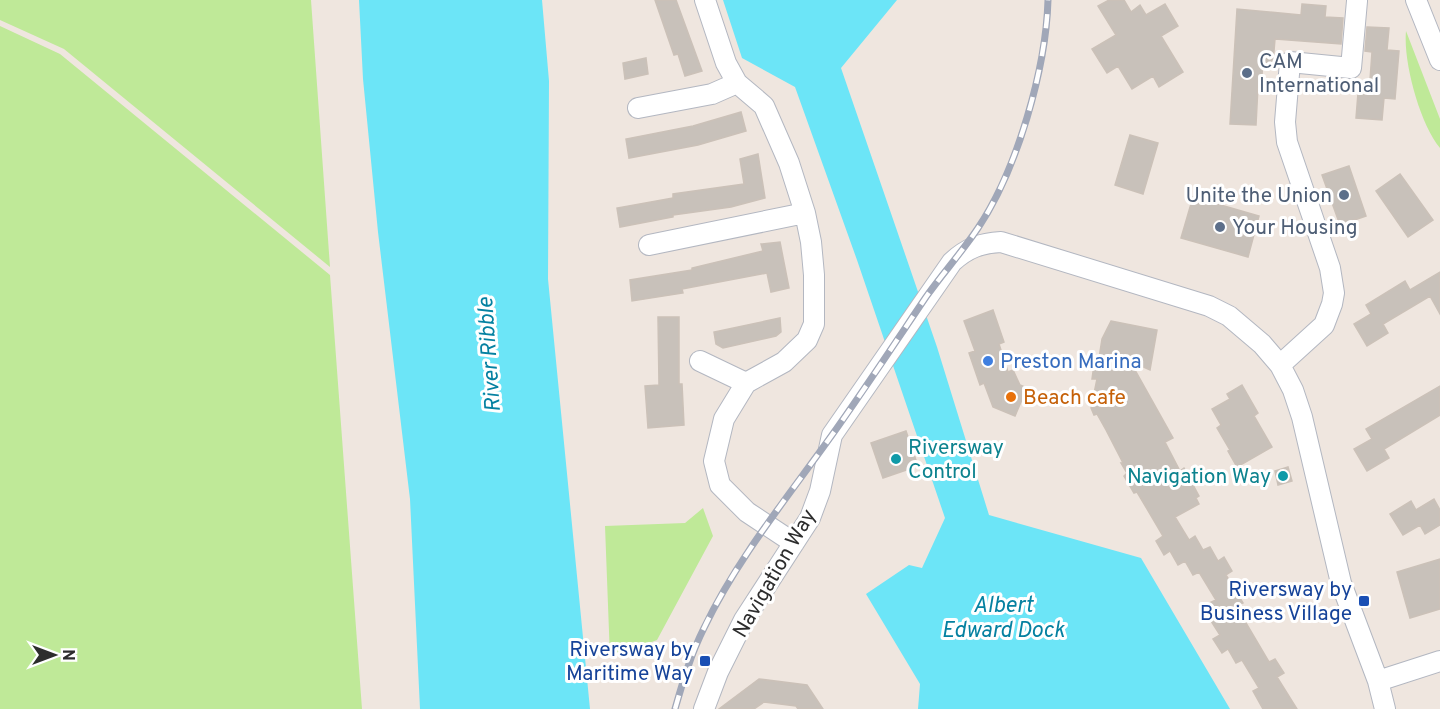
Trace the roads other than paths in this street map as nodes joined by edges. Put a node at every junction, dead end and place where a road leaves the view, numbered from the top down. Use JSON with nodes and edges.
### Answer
{"nodes":[{"id":1,"x":705,"y":0,"type":"edge"},
{"id":2,"x":1416,"y":0,"type":"edge"},
{"id":3,"x":1357,"y":2,"type":"dead end"},
{"id":4,"x":1440,"y":60,"type":"edge"},
{"id":5,"x":737,"y":83,"type":"junction"},
{"id":6,"x":638,"y":108,"type":"dead end"},
{"id":7,"x":805,"y":213,"type":"junction"},
{"id":8,"x":649,"y":245,"type":"dead end"},
{"id":9,"x":700,"y":361,"type":"dead end"},
{"id":10,"x":1280,"y":365,"type":"junction"},
{"id":11,"x":746,"y":383,"type":"junction"},
{"id":12,"x":794,"y":543,"type":"junction"},
{"id":13,"x":1440,"y":661,"type":"edge"},
{"id":14,"x":1378,"y":681,"type":"junction"},
{"id":15,"x":704,"y":709,"type":"edge"},
{"id":16,"x":1384,"y":709,"type":"edge"}],
"edges":[{"from":1,"to":5,"type":"street"},
{"from":2,"to":4,"type":"street"},
{"from":3,"to":10,"type":"street"},
{"from":5,"to":6,"type":"street"},
{"from":5,"to":7,"type":"street"},
{"from":7,"to":8,"type":"street"},
{"from":7,"to":11,"type":"street"},
{"from":9,"to":11,"type":"street"},
{"from":10,"to":12,"type":"street","name":"Navigation Way"},
{"from":10,"to":14,"type":"street","name":"Navigation Way"},
{"from":11,"to":12,"type":"street"},
{"from":12,"to":15,"type":"street","name":"Navigation Way"},
{"from":13,"to":14,"type":"street"},
{"from":14,"to":16,"type":"street","name":"Navigation Way"}]}
